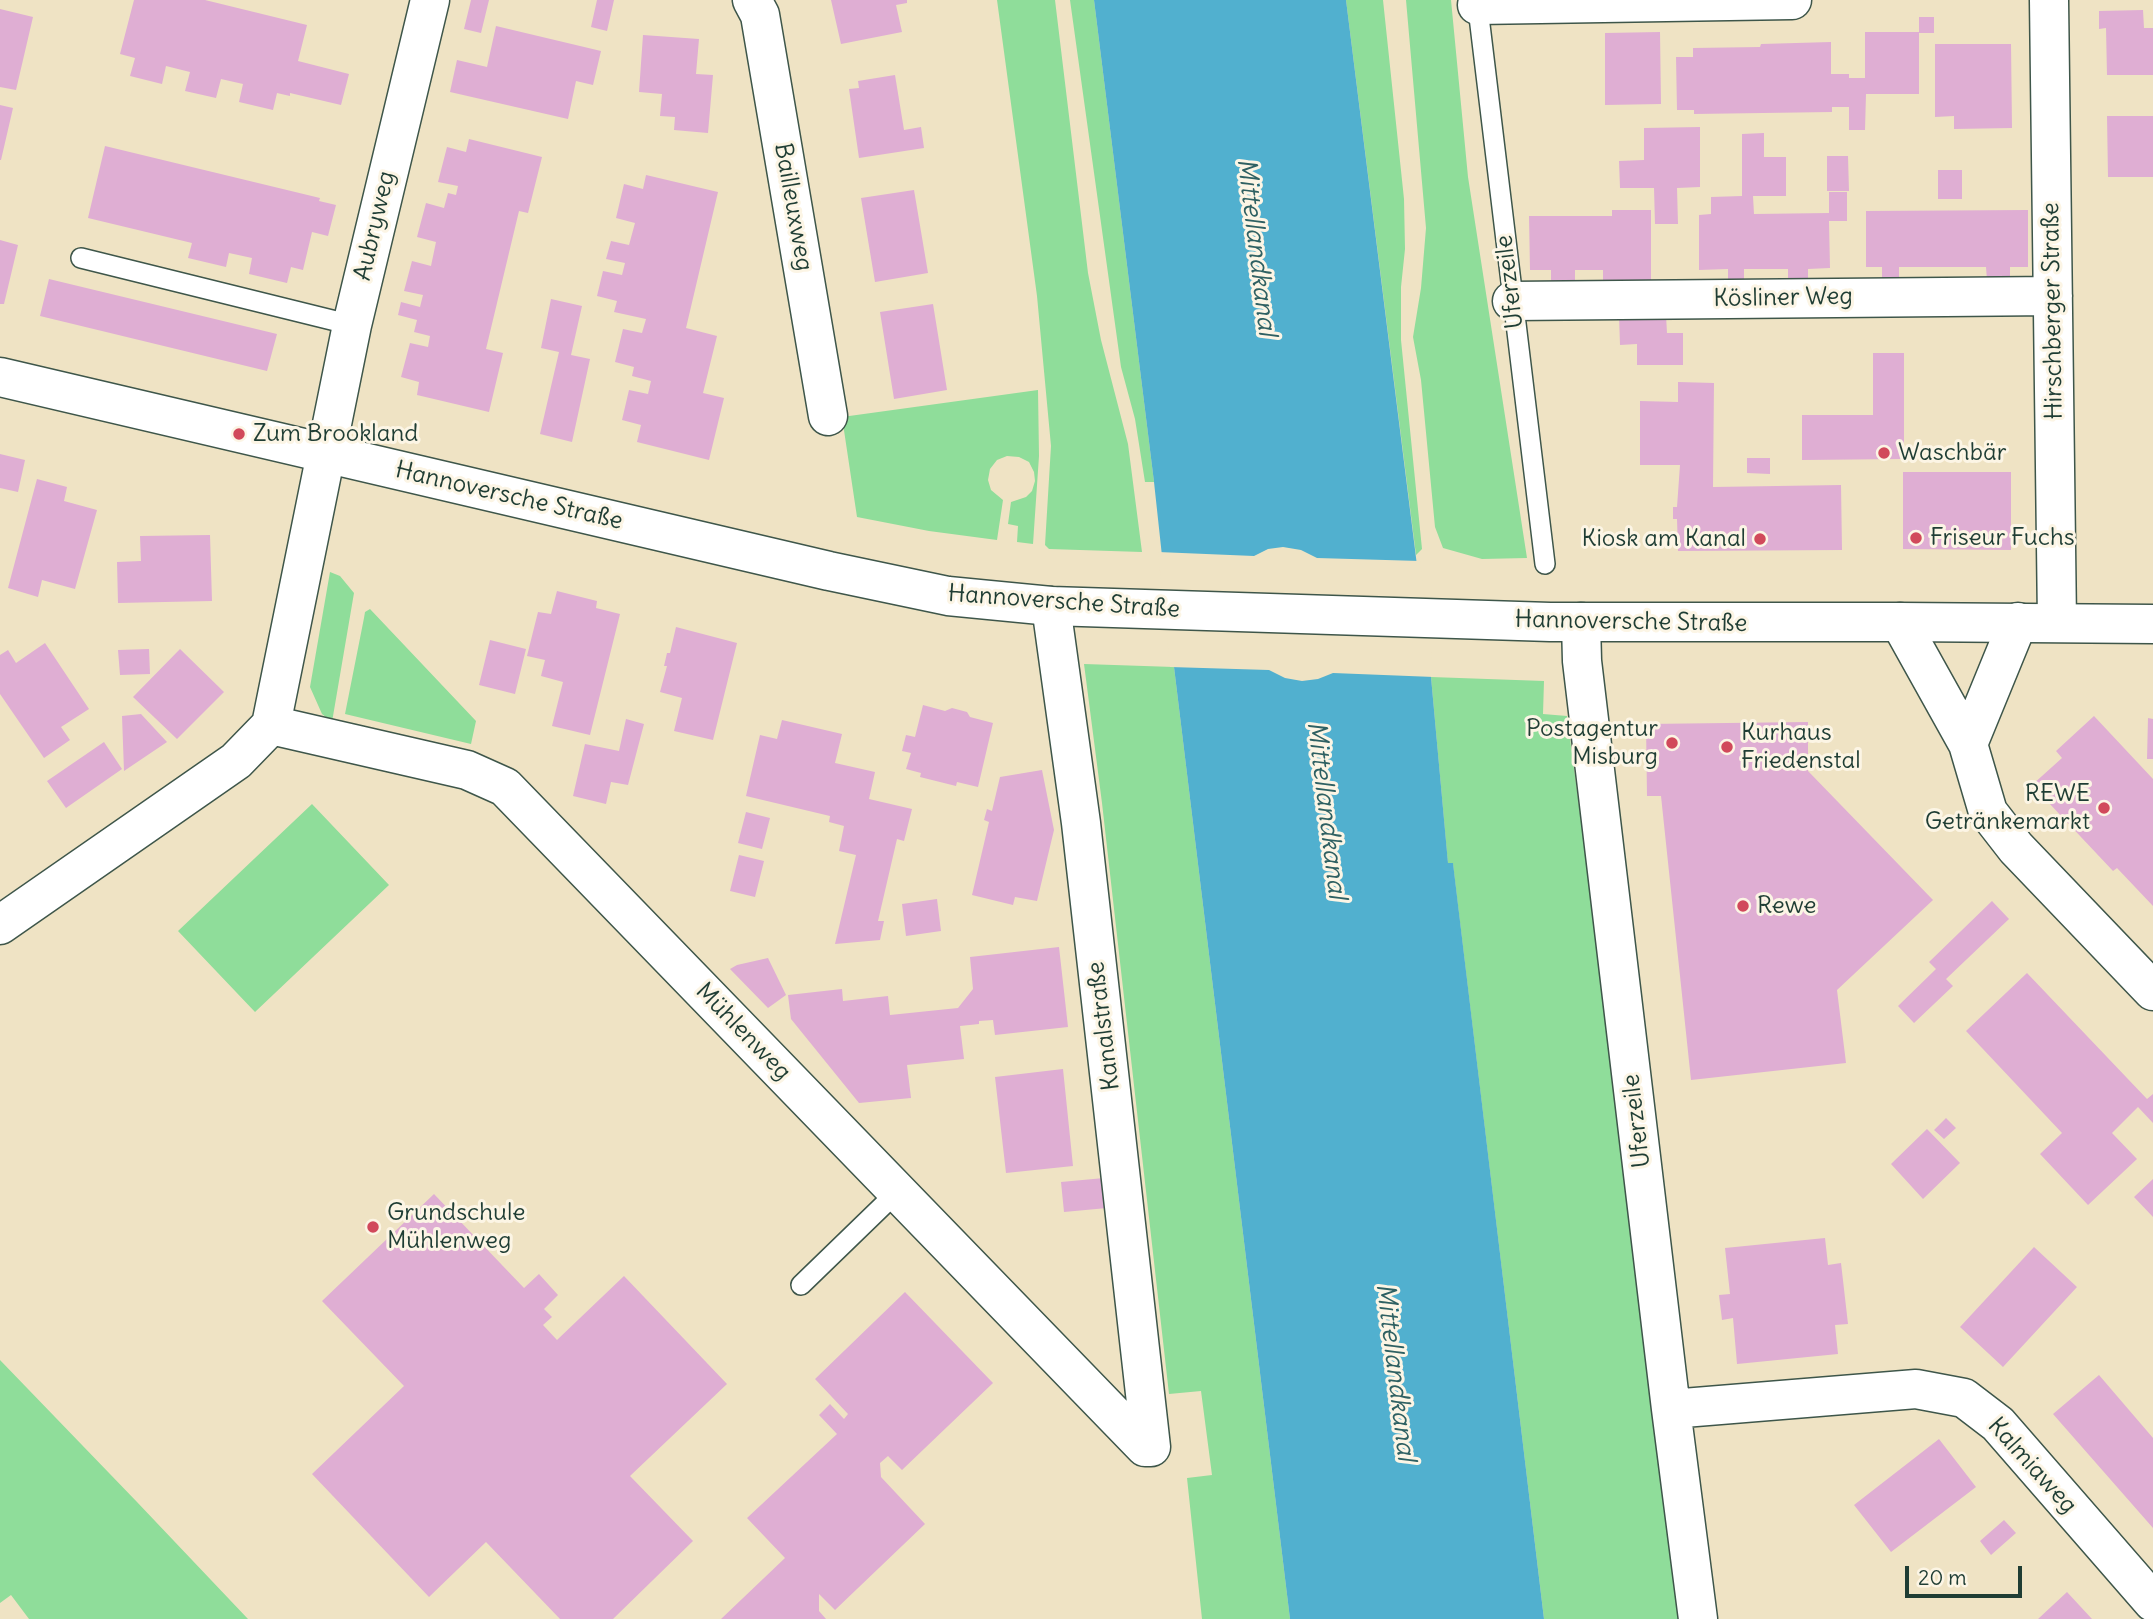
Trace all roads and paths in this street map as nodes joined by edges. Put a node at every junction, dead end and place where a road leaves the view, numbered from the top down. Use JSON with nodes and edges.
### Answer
{"nodes":[{"id":1,"x":430,"y":0,"type":"edge"},
{"id":2,"x":752,"y":0,"type":"edge"},
{"id":3,"x":1791,"y":0,"type":"edge"},
{"id":4,"x":2049,"y":0,"type":"edge"},
{"id":5,"x":1477,"y":3,"type":"edge"},
{"id":6,"x":81,"y":258,"type":"dead end"},
{"id":7,"x":2053,"y":296,"type":"junction"},
{"id":8,"x":1512,"y":301,"type":"junction"},
{"id":9,"x":352,"y":325,"type":"junction"},
{"id":10,"x":0,"y":377,"type":"edge"},
{"id":11,"x":828,"y":415,"type":"dead end"},
{"id":12,"x":327,"y":454,"type":"junction"},
{"id":13,"x":1545,"y":564,"type":"dead end"},
{"id":14,"x":1051,"y":606,"type":"junction"},
{"id":15,"x":1581,"y":622,"type":"junction"},
{"id":16,"x":1900,"y":622,"type":"junction"},
{"id":17,"x":2018,"y":622,"type":"junction"},
{"id":18,"x":2057,"y":622,"type":"junction"},
{"id":19,"x":2153,"y":624,"type":"edge"},
{"id":20,"x":271,"y":725,"type":"junction"},
{"id":21,"x":1968,"y":744,"type":"junction"},
{"id":22,"x":0,"y":925,"type":"edge"},
{"id":23,"x":2153,"y":991,"type":"edge"},
{"id":24,"x":897,"y":1192,"type":"junction"},
{"id":25,"x":801,"y":1285,"type":"dead end"},
{"id":26,"x":1671,"y":1409,"type":"junction"},
{"id":27,"x":1151,"y":1447,"type":"joint"},
{"id":28,"x":2153,"y":1602,"type":"edge"},
{"id":29,"x":1698,"y":1619,"type":"edge"}],
"edges":[{"from":1,"to":9,"type":"street","name":"Aubryweg"},
{"from":2,"to":11,"type":"street","name":"Bailleuxweg"},
{"from":3,"to":5,"type":"street"},
{"from":4,"to":7,"type":"street","name":"Hirschberger Straße"},
{"from":5,"to":8,"type":"lane","name":"Uferzeile"},
{"from":6,"to":9,"type":"lane"},
{"from":7,"to":8,"type":"street","name":"Kösliner Weg"},
{"from":7,"to":18,"type":"street","name":"Hirschberger Straße"},
{"from":8,"to":13,"type":"lane","name":"Uferzeile"},
{"from":9,"to":12,"type":"street","name":"Aubryweg"},
{"from":10,"to":12,"type":"street","name":"Hannoversche Straße"},
{"from":12,"to":14,"type":"street","name":"Hannoversche Straße"},
{"from":12,"to":20,"type":"street"},
{"from":14,"to":15,"type":"street","name":"Hannoversche Straße"},
{"from":14,"to":27,"type":"street","name":"Kanalstraße"},
{"from":15,"to":16,"type":"street","name":"Hannoversche Straße"},
{"from":15,"to":26,"type":"street","name":"Uferzeile"},
{"from":16,"to":17,"type":"street","name":"Hannoversche Straße"},
{"from":16,"to":21,"type":"street"},
{"from":17,"to":18,"type":"street","name":"Hannoversche Straße"},
{"from":17,"to":21,"type":"street"},
{"from":18,"to":19,"type":"street","name":"Hannoversche Straße"},
{"from":20,"to":22,"type":"street"},
{"from":20,"to":24,"type":"street","name":"Mühlenweg"},
{"from":21,"to":23,"type":"street"},
{"from":24,"to":25,"type":"lane"},
{"from":24,"to":27,"type":"street","name":"Mühlenweg"},
{"from":26,"to":28,"type":"street","name":"Kalmiaweg"},
{"from":26,"to":29,"type":"street","name":"Uferzeile"}]}
